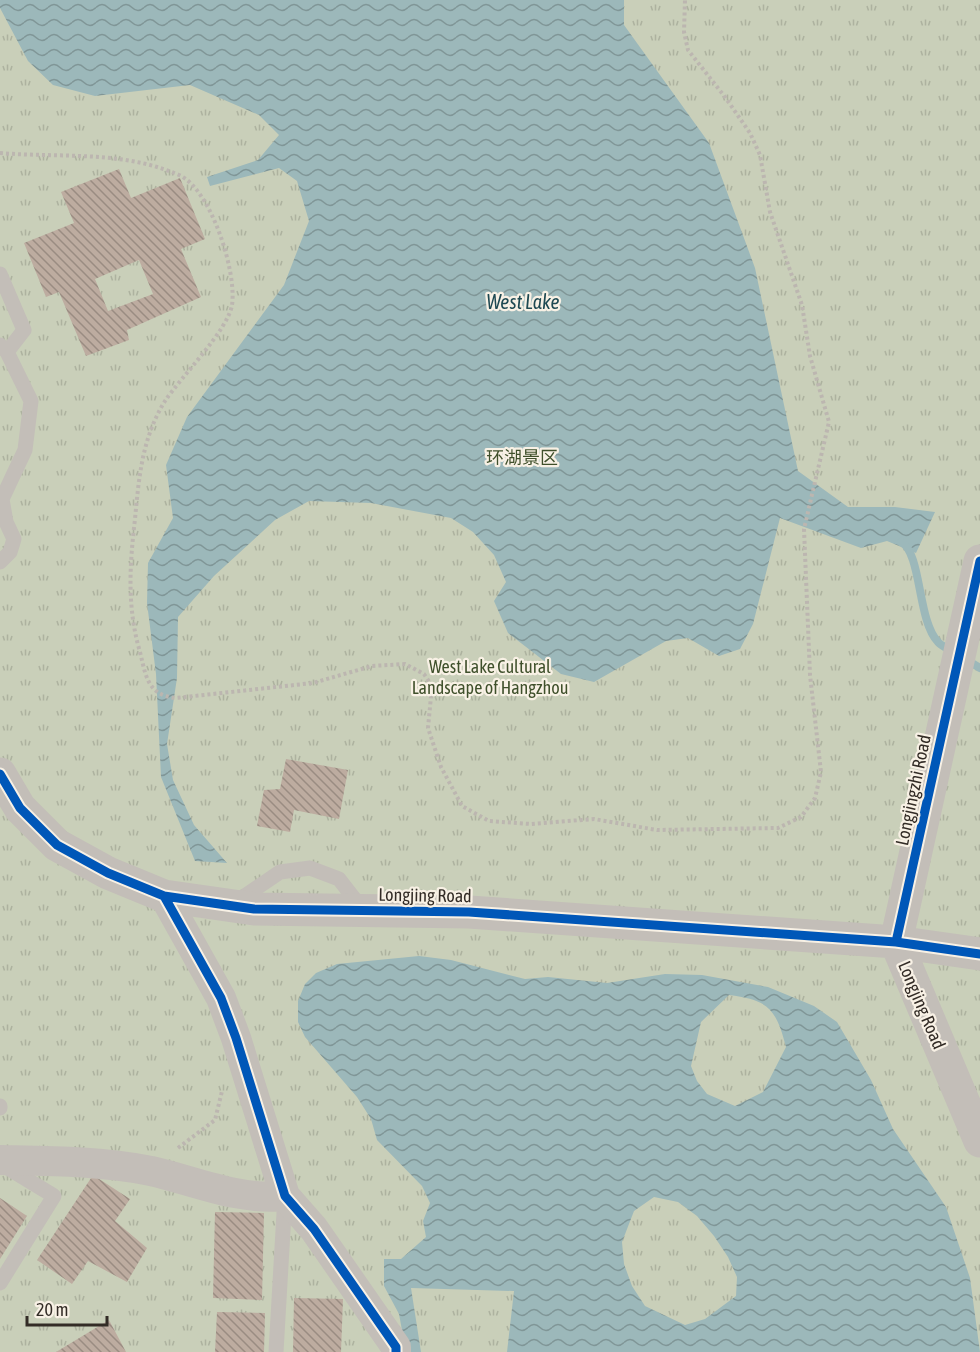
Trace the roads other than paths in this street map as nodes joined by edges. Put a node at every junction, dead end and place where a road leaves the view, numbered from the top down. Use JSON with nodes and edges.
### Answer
{"nodes":[{"id":1,"x":0,"y":274,"type":"edge"},
{"id":2,"x":4,"y":348,"type":"edge"},
{"id":3,"x":980,"y":561,"type":"edge"},
{"id":4,"x":0,"y":562,"type":"edge"},
{"id":5,"x":3,"y":786,"type":"edge"},
{"id":6,"x":164,"y":896,"type":"junction"},
{"id":7,"x":896,"y":942,"type":"junction"},
{"id":8,"x":980,"y":954,"type":"edge"},
{"id":9,"x":980,"y":1141,"type":"edge"},
{"id":10,"x":0,"y":1161,"type":"edge"},
{"id":11,"x":285,"y":1196,"type":"junction"},
{"id":12,"x":0,"y":1283,"type":"edge"},
{"id":13,"x":395,"y":1350,"type":"edge"},
{"id":14,"x":276,"y":1352,"type":"edge"}],
"edges":[{"from":1,"to":2,"type":"lane"},
{"from":2,"to":4,"type":"lane"},
{"from":3,"to":7,"type":"street","name":"Longjingzhi Road"},
{"from":5,"to":6,"type":"street","name":"Longjing Road"},
{"from":6,"to":7,"type":"street","name":"Longjing Road"},
{"from":6,"to":11,"type":"street"},
{"from":7,"to":8,"type":"street"},
{"from":7,"to":9,"type":"street","name":"Longjing Road"},
{"from":10,"to":11,"type":"street"},
{"from":10,"to":12,"type":"lane"},
{"from":11,"to":13,"type":"street"},
{"from":11,"to":14,"type":"lane"}]}
